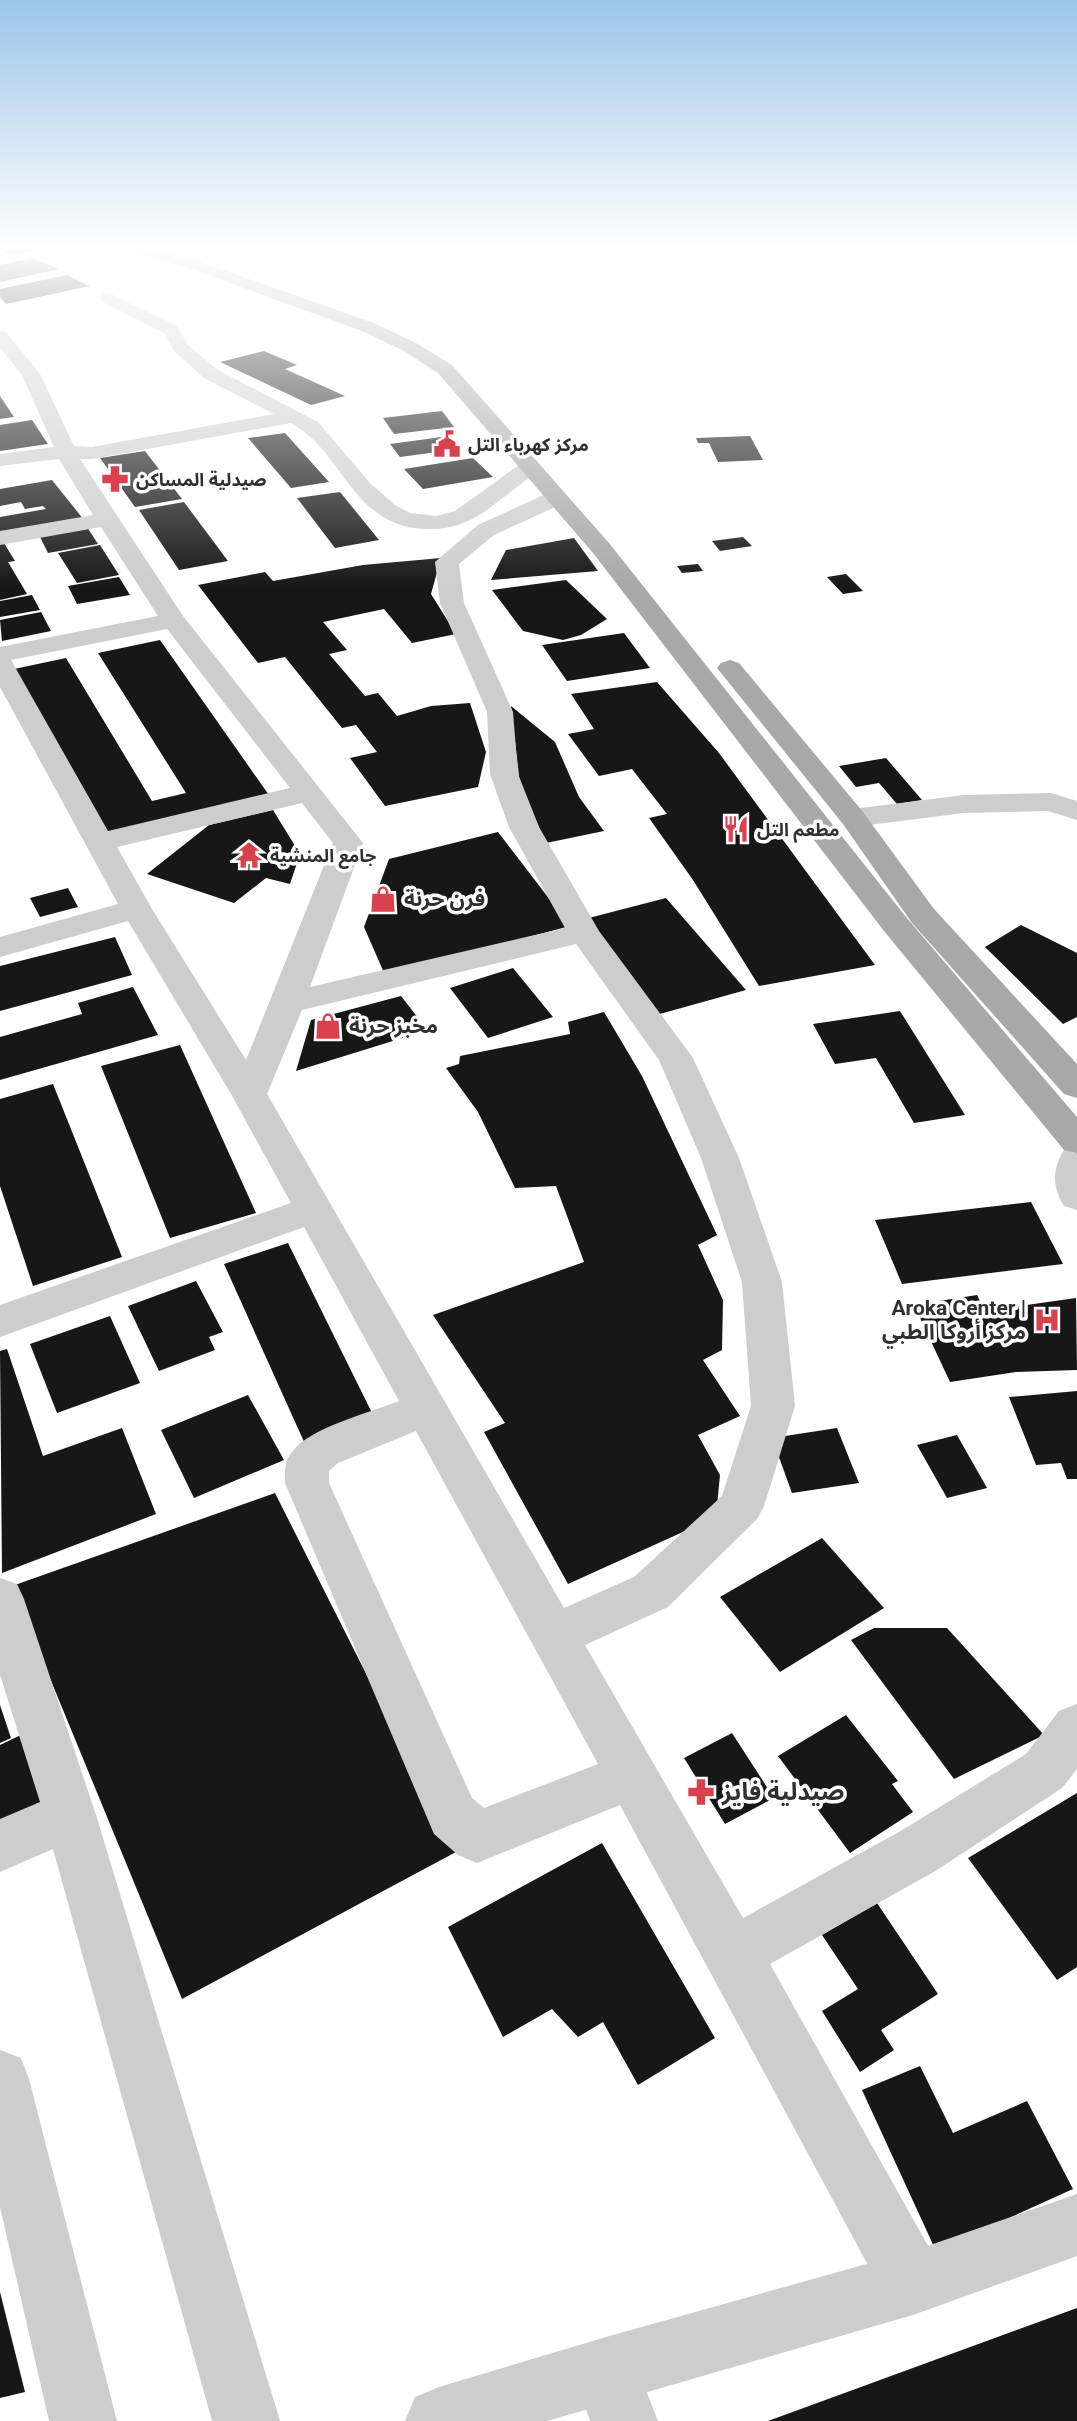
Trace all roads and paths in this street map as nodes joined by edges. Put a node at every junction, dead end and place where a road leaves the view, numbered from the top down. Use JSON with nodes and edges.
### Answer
{"nodes":[{"id":1,"x":21,"y":362,"type":"edge"},
{"id":2,"x":193,"y":362,"type":"edge"},
{"id":3,"x":434,"y":362,"type":"edge"},
{"id":4,"x":465,"y":362,"type":"edge"},
{"id":5,"x":292,"y":417,"type":"junction"},
{"id":6,"x":0,"y":460,"type":"edge"},
{"id":7,"x":70,"y":460,"type":"junction"},
{"id":8,"x":530,"y":466,"type":"junction"},
{"id":9,"x":0,"y":479,"type":"edge"},
{"id":10,"x":556,"y":498,"type":"junction"},
{"id":11,"x":107,"y":519,"type":"junction"},
{"id":12,"x":0,"y":538,"type":"edge"},
{"id":13,"x":627,"y":544,"type":"dead end"},
{"id":14,"x":173,"y":620,"type":"junction"},
{"id":15,"x":714,"y":649,"type":"dead end"},
{"id":16,"x":0,"y":655,"type":"edge"},
{"id":17,"x":0,"y":663,"type":"edge"},
{"id":18,"x":306,"y":793,"type":"junction"},
{"id":19,"x":1077,"y":811,"type":"edge"},
{"id":20,"x":853,"y":818,"type":"junction"},
{"id":21,"x":100,"y":842,"type":"junction"},
{"id":22,"x":136,"y":909,"type":"junction"},
{"id":23,"x":584,"y":933,"type":"junction"},
{"id":24,"x":0,"y":947,"type":"edge"},
{"id":25,"x":288,"y":1003,"type":"junction"},
{"id":26,"x":1077,"y":1086,"type":"edge"},
{"id":27,"x":249,"y":1094,"type":"junction"},
{"id":28,"x":1077,"y":1141,"type":"edge"},
{"id":29,"x":1077,"y":1158,"type":"edge"},
{"id":30,"x":1077,"y":1197,"type":"edge"},
{"id":31,"x":314,"y":1209,"type":"junction"},
{"id":32,"x":0,"y":1321,"type":"edge"},
{"id":33,"x":426,"y":1409,"type":"junction"},
{"id":34,"x":0,"y":1598,"type":"edge"},
{"id":35,"x":554,"y":1636,"type":"junction"},
{"id":36,"x":1077,"y":1728,"type":"edge"},
{"id":37,"x":632,"y":1775,"type":"junction"},
{"id":38,"x":70,"y":1815,"type":"junction"},
{"id":39,"x":0,"y":1846,"type":"edge"},
{"id":40,"x":733,"y":1954,"type":"junction"},
{"id":41,"x":0,"y":2079,"type":"edge"},
{"id":42,"x":1077,"y":2225,"type":"edge"},
{"id":43,"x":913,"y":2283,"type":"junction"},
{"id":44,"x":615,"y":2395,"type":"edge"},
{"id":45,"x":83,"y":2421,"type":"edge"},
{"id":46,"x":246,"y":2421,"type":"edge"},
{"id":47,"x":439,"y":2421,"type":"edge"}],
"edges":[{"from":1,"to":7,"type":"street"},
{"from":2,"to":5,"type":"street"},
{"from":3,"to":8,"type":"main road"},
{"from":4,"to":13,"type":"main road"},
{"from":5,"to":7,"type":"street"},
{"from":5,"to":8,"type":"street"},
{"from":6,"to":7,"type":"street"},
{"from":7,"to":9,"type":"street"},
{"from":7,"to":11,"type":"street"},
{"from":8,"to":10,"type":"main road"},
{"from":10,"to":23,"type":"street"},
{"from":10,"to":28,"type":"main road"},
{"from":11,"to":12,"type":"street"},
{"from":11,"to":14,"type":"street"},
{"from":14,"to":16,"type":"street"},
{"from":14,"to":18,"type":"street"},
{"from":15,"to":20,"type":"main road"},
{"from":17,"to":21,"type":"street"},
{"from":18,"to":21,"type":"street"},
{"from":18,"to":25,"type":"street"},
{"from":19,"to":20,"type":"street"},
{"from":20,"to":26,"type":"main road"},
{"from":21,"to":22,"type":"street"},
{"from":22,"to":24,"type":"street"},
{"from":22,"to":27,"type":"street"},
{"from":23,"to":25,"type":"street"},
{"from":23,"to":35,"type":"street"},
{"from":25,"to":27,"type":"street"},
{"from":27,"to":31,"type":"street"},
{"from":29,"to":30,"type":"street"},
{"from":31,"to":32,"type":"street"},
{"from":31,"to":33,"type":"street"},
{"from":33,"to":35,"type":"street"},
{"from":33,"to":37,"type":"street"},
{"from":34,"to":38,"type":"street"},
{"from":35,"to":37,"type":"street"},
{"from":36,"to":40,"type":"street"},
{"from":37,"to":40,"type":"street"},
{"from":38,"to":39,"type":"street"},
{"from":38,"to":46,"type":"street"},
{"from":40,"to":43,"type":"street"},
{"from":41,"to":45,"type":"street"},
{"from":42,"to":43,"type":"street"},
{"from":43,"to":44,"type":"street"},
{"from":44,"to":47,"type":"street"}]}
